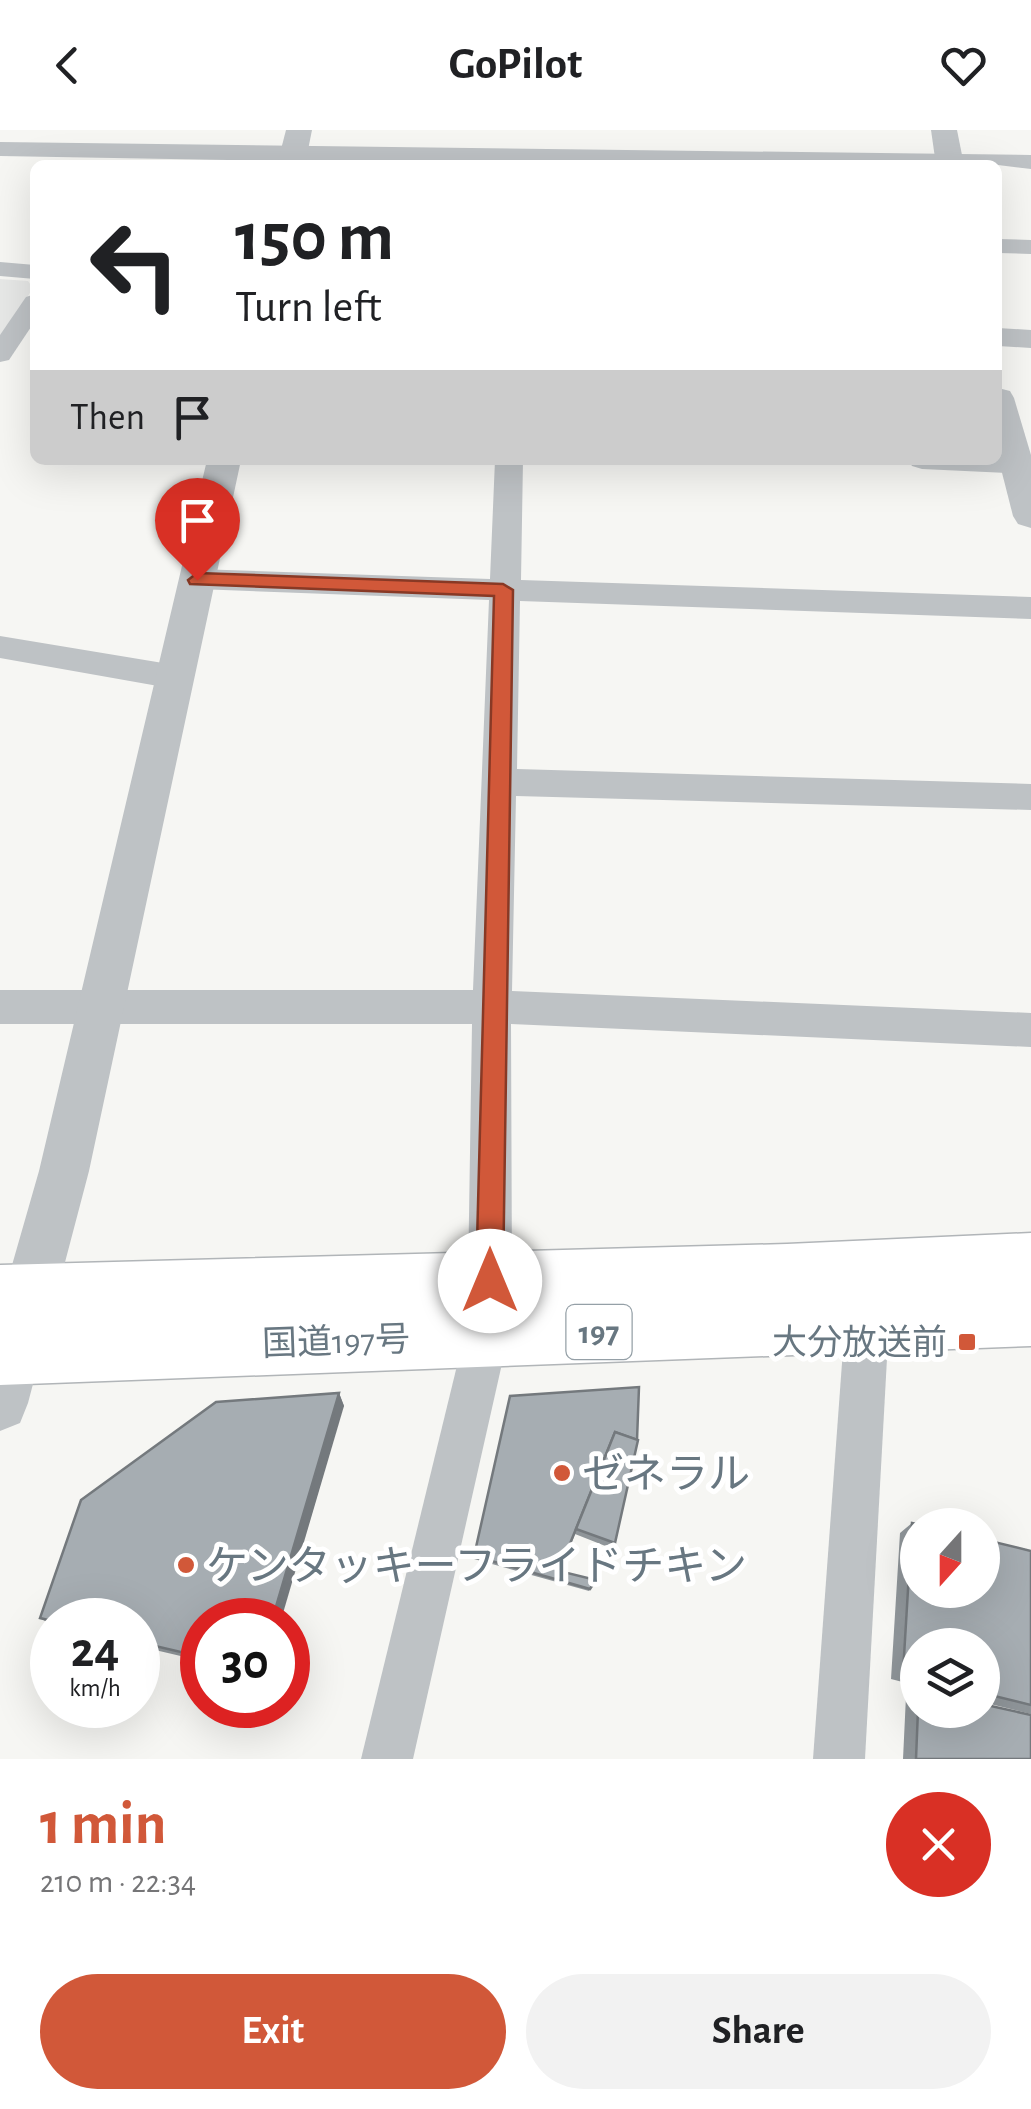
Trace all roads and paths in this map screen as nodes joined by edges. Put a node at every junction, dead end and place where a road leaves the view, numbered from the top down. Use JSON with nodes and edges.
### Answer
{"nodes":[{"id":1,"x":513,"y":130,"type":"edge"},
{"id":2,"x":99,"y":148,"type":"edge"},
{"id":3,"x":0,"y":149,"type":"edge"},
{"id":4,"x":294,"y":149,"type":"edge"},
{"id":5,"x":947,"y":151,"type":"edge"},
{"id":6,"x":492,"y":160,"type":"edge"},
{"id":7,"x":510,"y":160,"type":"edge"},
{"id":8,"x":554,"y":160,"type":"edge"},
{"id":9,"x":1031,"y":162,"type":"edge"},
{"id":10,"x":1002,"y":246,"type":"edge"},
{"id":11,"x":1031,"y":247,"type":"edge"},
{"id":12,"x":0,"y":269,"type":"edge"},
{"id":13,"x":30,"y":272,"type":"edge"},
{"id":14,"x":30,"y":309,"type":"edge"},
{"id":15,"x":1002,"y":336,"type":"edge"},
{"id":16,"x":1031,"y":338,"type":"edge"},
{"id":17,"x":0,"y":354,"type":"edge"},
{"id":18,"x":1002,"y":408,"type":"edge"},
{"id":19,"x":1024,"y":464,"type":"edge"},
{"id":20,"x":223,"y":465,"type":"edge"},
{"id":21,"x":508,"y":465,"type":"edge"},
{"id":22,"x":1031,"y":516,"type":"edge"},
{"id":23,"x":197,"y":580,"type":"junction"},
{"id":24,"x":503,"y":590,"type":"junction"},
{"id":25,"x":1031,"y":608,"type":"edge"},
{"id":26,"x":0,"y":647,"type":"edge"},
{"id":27,"x":175,"y":678,"type":"junction"},
{"id":28,"x":500,"y":782,"type":"junction"},
{"id":29,"x":1031,"y":797,"type":"edge"},
{"id":30,"x":0,"y":1007,"type":"edge"},
{"id":31,"x":492,"y":1007,"type":"junction"},
{"id":32,"x":100,"y":1008,"type":"junction"},
{"id":33,"x":1031,"y":1030,"type":"edge"},
{"id":34,"x":1031,"y":1264,"type":"edge"},
{"id":35,"x":488,"y":1309,"type":"junction"},
{"id":36,"x":1031,"y":1314,"type":"edge"},
{"id":37,"x":867,"y":1322,"type":"junction"},
{"id":38,"x":9,"y":1339,"type":"edge"},
{"id":39,"x":387,"y":1759,"type":"edge"},
{"id":40,"x":839,"y":1759,"type":"edge"}],
"edges":[{"from":1,"to":7,"type":"street"},
{"from":2,"to":3,"type":"street"},
{"from":2,"to":4,"type":"street"},
{"from":4,"to":6,"type":"street"},
{"from":5,"to":8,"type":"street"},
{"from":5,"to":9,"type":"street"},
{"from":10,"to":11,"type":"street"},
{"from":12,"to":13,"type":"street"},
{"from":14,"to":17,"type":"street"},
{"from":15,"to":16,"type":"street"},
{"from":18,"to":19,"type":"street"},
{"from":19,"to":22,"type":"street"},
{"from":20,"to":23,"type":"street"},
{"from":21,"to":24,"type":"street"},
{"from":23,"to":24,"type":"street"},
{"from":23,"to":27,"type":"street"},
{"from":24,"to":25,"type":"street"},
{"from":24,"to":28,"type":"street"},
{"from":26,"to":27,"type":"street"},
{"from":27,"to":32,"type":"street"},
{"from":28,"to":29,"type":"street"},
{"from":28,"to":31,"type":"street"},
{"from":30,"to":32,"type":"street"},
{"from":31,"to":32,"type":"street"},
{"from":31,"to":33,"type":"street"},
{"from":31,"to":35,"type":"street"},
{"from":32,"to":38,"type":"street"},
{"from":34,"to":35,"type":"highway","name":"国道197号","number":"197"},
{"from":35,"to":37,"type":"highway","name":"国道197号","number":"197"},
{"from":35,"to":38,"type":"highway","name":"国道197号","number":"197"},
{"from":35,"to":39,"type":"street"},
{"from":36,"to":37,"type":"highway","name":"国道197号","number":"197"},
{"from":37,"to":40,"type":"street"}]}
